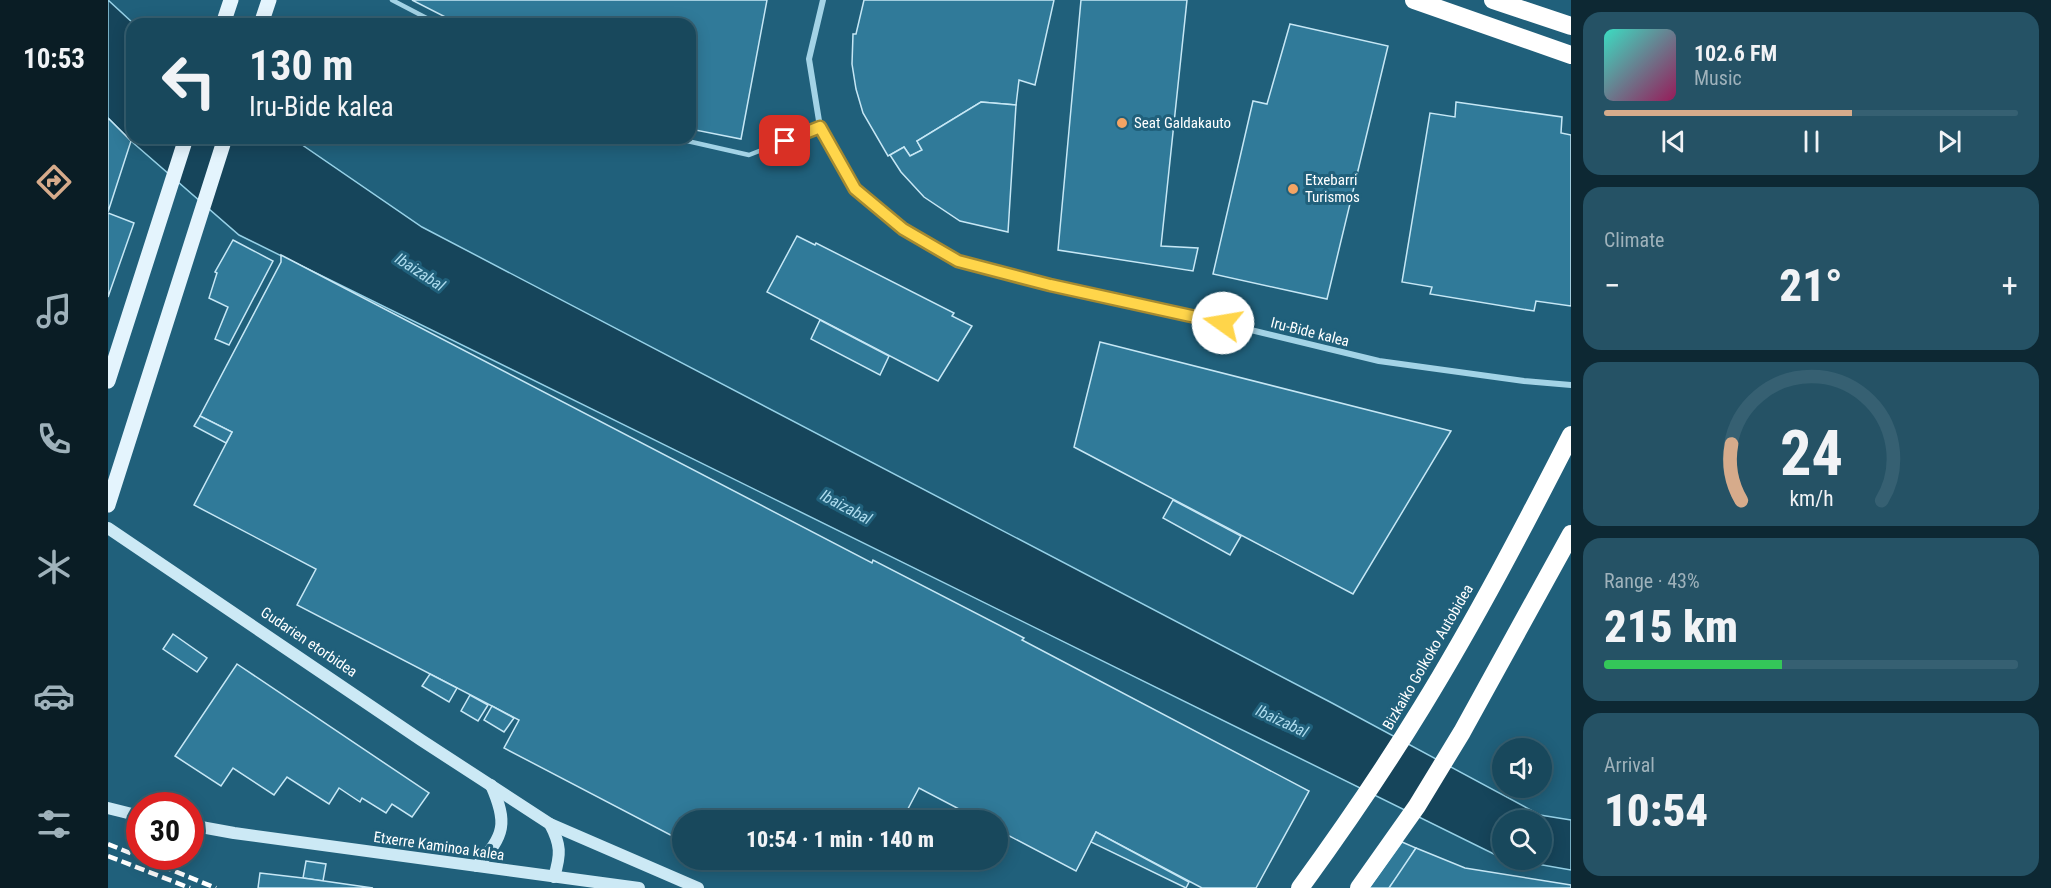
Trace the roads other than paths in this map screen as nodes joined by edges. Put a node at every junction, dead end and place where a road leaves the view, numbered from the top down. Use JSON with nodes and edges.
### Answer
{"nodes":[{"id":1,"x":231,"y":0,"type":"edge"},
{"id":2,"x":392,"y":0,"type":"edge"},
{"id":3,"x":824,"y":0,"type":"edge"},
{"id":4,"x":1414,"y":0,"type":"edge"},
{"id":5,"x":1492,"y":0,"type":"edge"},
{"id":6,"x":268,"y":1,"type":"edge"},
{"id":7,"x":225,"y":18,"type":"edge"},
{"id":8,"x":263,"y":18,"type":"edge"},
{"id":9,"x":426,"y":18,"type":"edge"},
{"id":10,"x":1571,"y":26,"type":"edge"},
{"id":11,"x":1571,"y":55,"type":"edge"},
{"id":12,"x":820,"y":127,"type":"junction"},
{"id":13,"x":696,"y":143,"type":"edge"},
{"id":14,"x":184,"y":144,"type":"edge"},
{"id":15,"x":223,"y":144,"type":"edge"},
{"id":16,"x":108,"y":381,"type":"edge"},
{"id":17,"x":1571,"y":385,"type":"edge"},
{"id":18,"x":1571,"y":435,"type":"edge"},
{"id":19,"x":108,"y":505,"type":"edge"},
{"id":20,"x":108,"y":528,"type":"edge"},
{"id":21,"x":1571,"y":534,"type":"edge"},
{"id":22,"x":490,"y":784,"type":"junction"},
{"id":23,"x":111,"y":811,"type":"edge"},
{"id":24,"x":126,"y":814,"type":"edge"},
{"id":25,"x":550,"y":824,"type":"junction"},
{"id":26,"x":204,"y":828,"type":"edge"},
{"id":27,"x":477,"y":866,"type":"junction"},
{"id":28,"x":554,"y":877,"type":"junction"},
{"id":29,"x":639,"y":888,"type":"edge"},
{"id":30,"x":698,"y":888,"type":"edge"},
{"id":31,"x":1300,"y":888,"type":"edge"},
{"id":32,"x":1359,"y":888,"type":"edge"}],
"edges":[{"from":1,"to":7,"type":"main road"},
{"from":2,"to":9,"type":"lane"},
{"from":3,"to":12,"type":"street","name":"Iru-Bide kalea"},
{"from":4,"to":11,"type":"highway"},
{"from":5,"to":10,"type":"highway"},
{"from":6,"to":8,"type":"main road"},
{"from":12,"to":13,"type":"lane"},
{"from":12,"to":17,"type":"street","name":"Iru-Bide kalea"},
{"from":14,"to":16,"type":"main road"},
{"from":15,"to":19,"type":"main road"},
{"from":18,"to":31,"type":"highway","name":"Bizkaiko Golkoko Autobidea"},
{"from":20,"to":22,"type":"street","name":"Gudarien etorbidea"},
{"from":21,"to":32,"type":"highway"},
{"from":22,"to":25,"type":"street","name":"Gudarien etorbidea"},
{"from":22,"to":27,"type":"street"},
{"from":23,"to":24,"type":"street"},
{"from":25,"to":28,"type":"street"},
{"from":25,"to":30,"type":"street","name":"Gudarien etorbidea"},
{"from":26,"to":27,"type":"street","name":"Etxerre Kaminoa kalea"},
{"from":27,"to":28,"type":"street","name":"Etxerre Kaminoa kalea"},
{"from":28,"to":29,"type":"street","name":"Etxerre Kaminoa kalea"}]}
